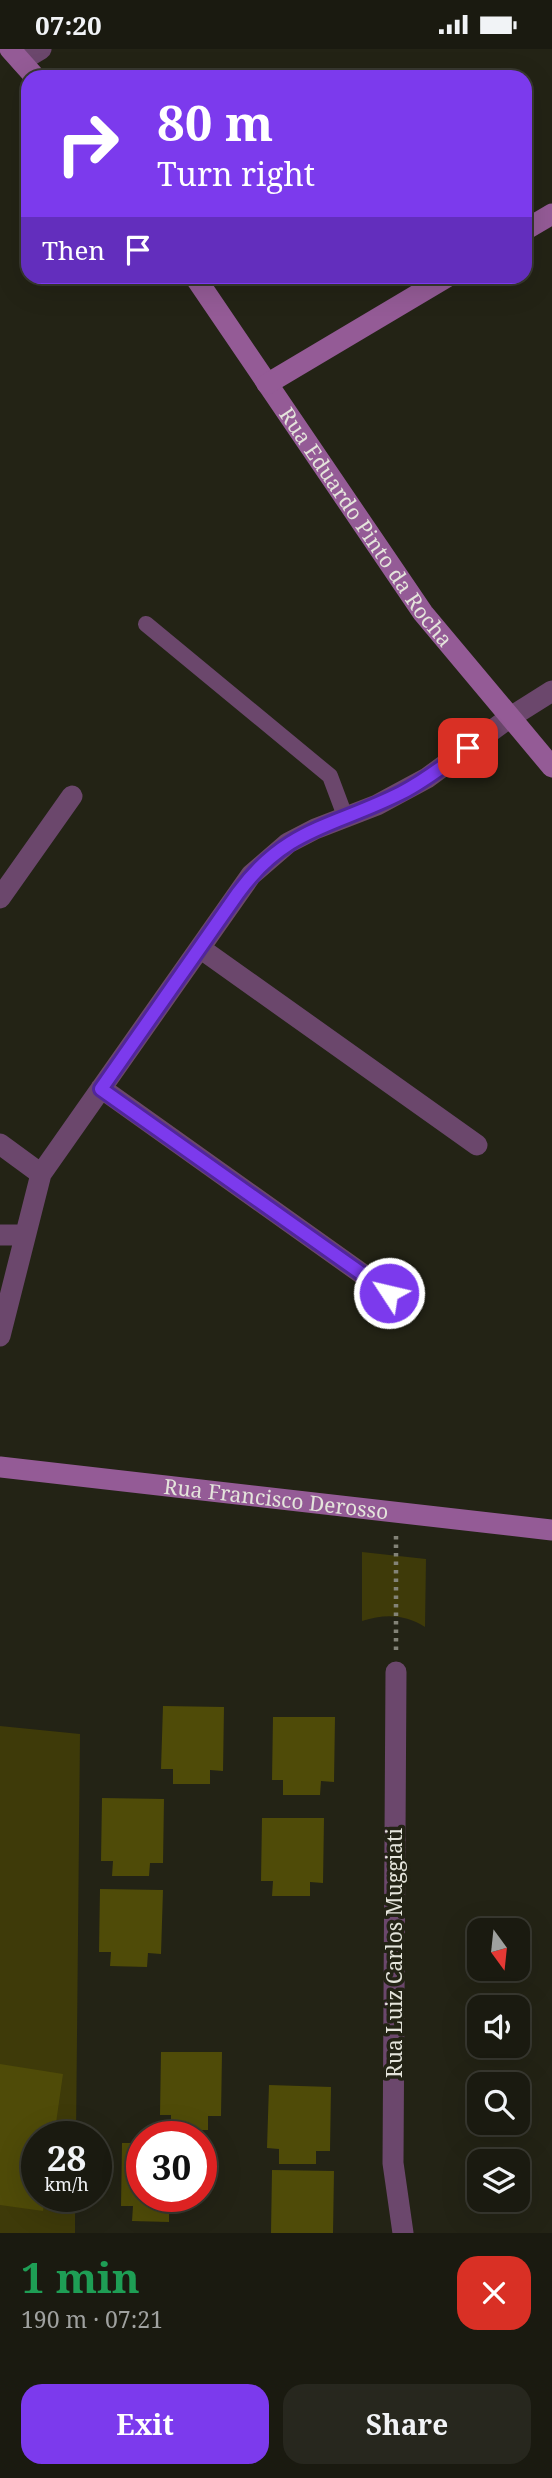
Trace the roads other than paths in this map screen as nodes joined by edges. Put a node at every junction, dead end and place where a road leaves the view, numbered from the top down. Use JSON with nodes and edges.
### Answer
{"nodes":[{"id":1,"x":41,"y":49,"type":"edge"},
{"id":2,"x":22,"y":62,"type":"edge"},
{"id":3,"x":552,"y":213,"type":"edge"},
{"id":4,"x":532,"y":226,"type":"edge"},
{"id":5,"x":200,"y":284,"type":"edge"},
{"id":6,"x":435,"y":284,"type":"edge"},
{"id":7,"x":267,"y":384,"type":"junction"},
{"id":8,"x":146,"y":624,"type":"dead end"},
{"id":9,"x":552,"y":691,"type":"edge"},
{"id":10,"x":509,"y":717,"type":"junction"},
{"id":11,"x":552,"y":767,"type":"edge"},
{"id":12,"x":72,"y":796,"type":"dead end"},
{"id":13,"x":345,"y":816,"type":"junction"},
{"id":14,"x":0,"y":898,"type":"edge"},
{"id":15,"x":200,"y":948,"type":"junction"},
{"id":16,"x":101,"y":1089,"type":"junction"},
{"id":17,"x":0,"y":1144,"type":"edge"},
{"id":18,"x":477,"y":1145,"type":"dead end"},
{"id":19,"x":41,"y":1174,"type":"junction"},
{"id":20,"x":0,"y":1235,"type":"edge"},
{"id":21,"x":26,"y":1235,"type":"junction"},
{"id":22,"x":389,"y":1293,"type":"dead end"},
{"id":23,"x":0,"y":1336,"type":"edge"},
{"id":24,"x":0,"y":1467,"type":"edge"},
{"id":25,"x":552,"y":1531,"type":"edge"},
{"id":26,"x":396,"y":1672,"type":"road end"},
{"id":27,"x":403,"y":2233,"type":"edge"}],
"edges":[{"from":1,"to":2,"type":"street"},
{"from":3,"to":4,"type":"main road"},
{"from":5,"to":7,"type":"main road","name":"Rua Eduardo Pinto da Rocha"},
{"from":6,"to":7,"type":"main road"},
{"from":7,"to":10,"type":"main road","name":"Rua Eduardo Pinto da Rocha"},
{"from":8,"to":13,"type":"lane"},
{"from":9,"to":10,"type":"street"},
{"from":10,"to":11,"type":"main road","name":"Rua Eduardo Pinto da Rocha"},
{"from":10,"to":13,"type":"street"},
{"from":12,"to":14,"type":"street"},
{"from":13,"to":15,"type":"street"},
{"from":15,"to":16,"type":"street"},
{"from":15,"to":18,"type":"street"},
{"from":16,"to":19,"type":"street"},
{"from":16,"to":22,"type":"street"},
{"from":17,"to":19,"type":"street"},
{"from":19,"to":21,"type":"street"},
{"from":20,"to":21,"type":"street"},
{"from":21,"to":23,"type":"street"},
{"from":24,"to":25,"type":"main road","name":"Rua Francisco Derosso"},
{"from":26,"to":27,"type":"street","name":"Rua Luiz Carlos Muggiati"}]}
